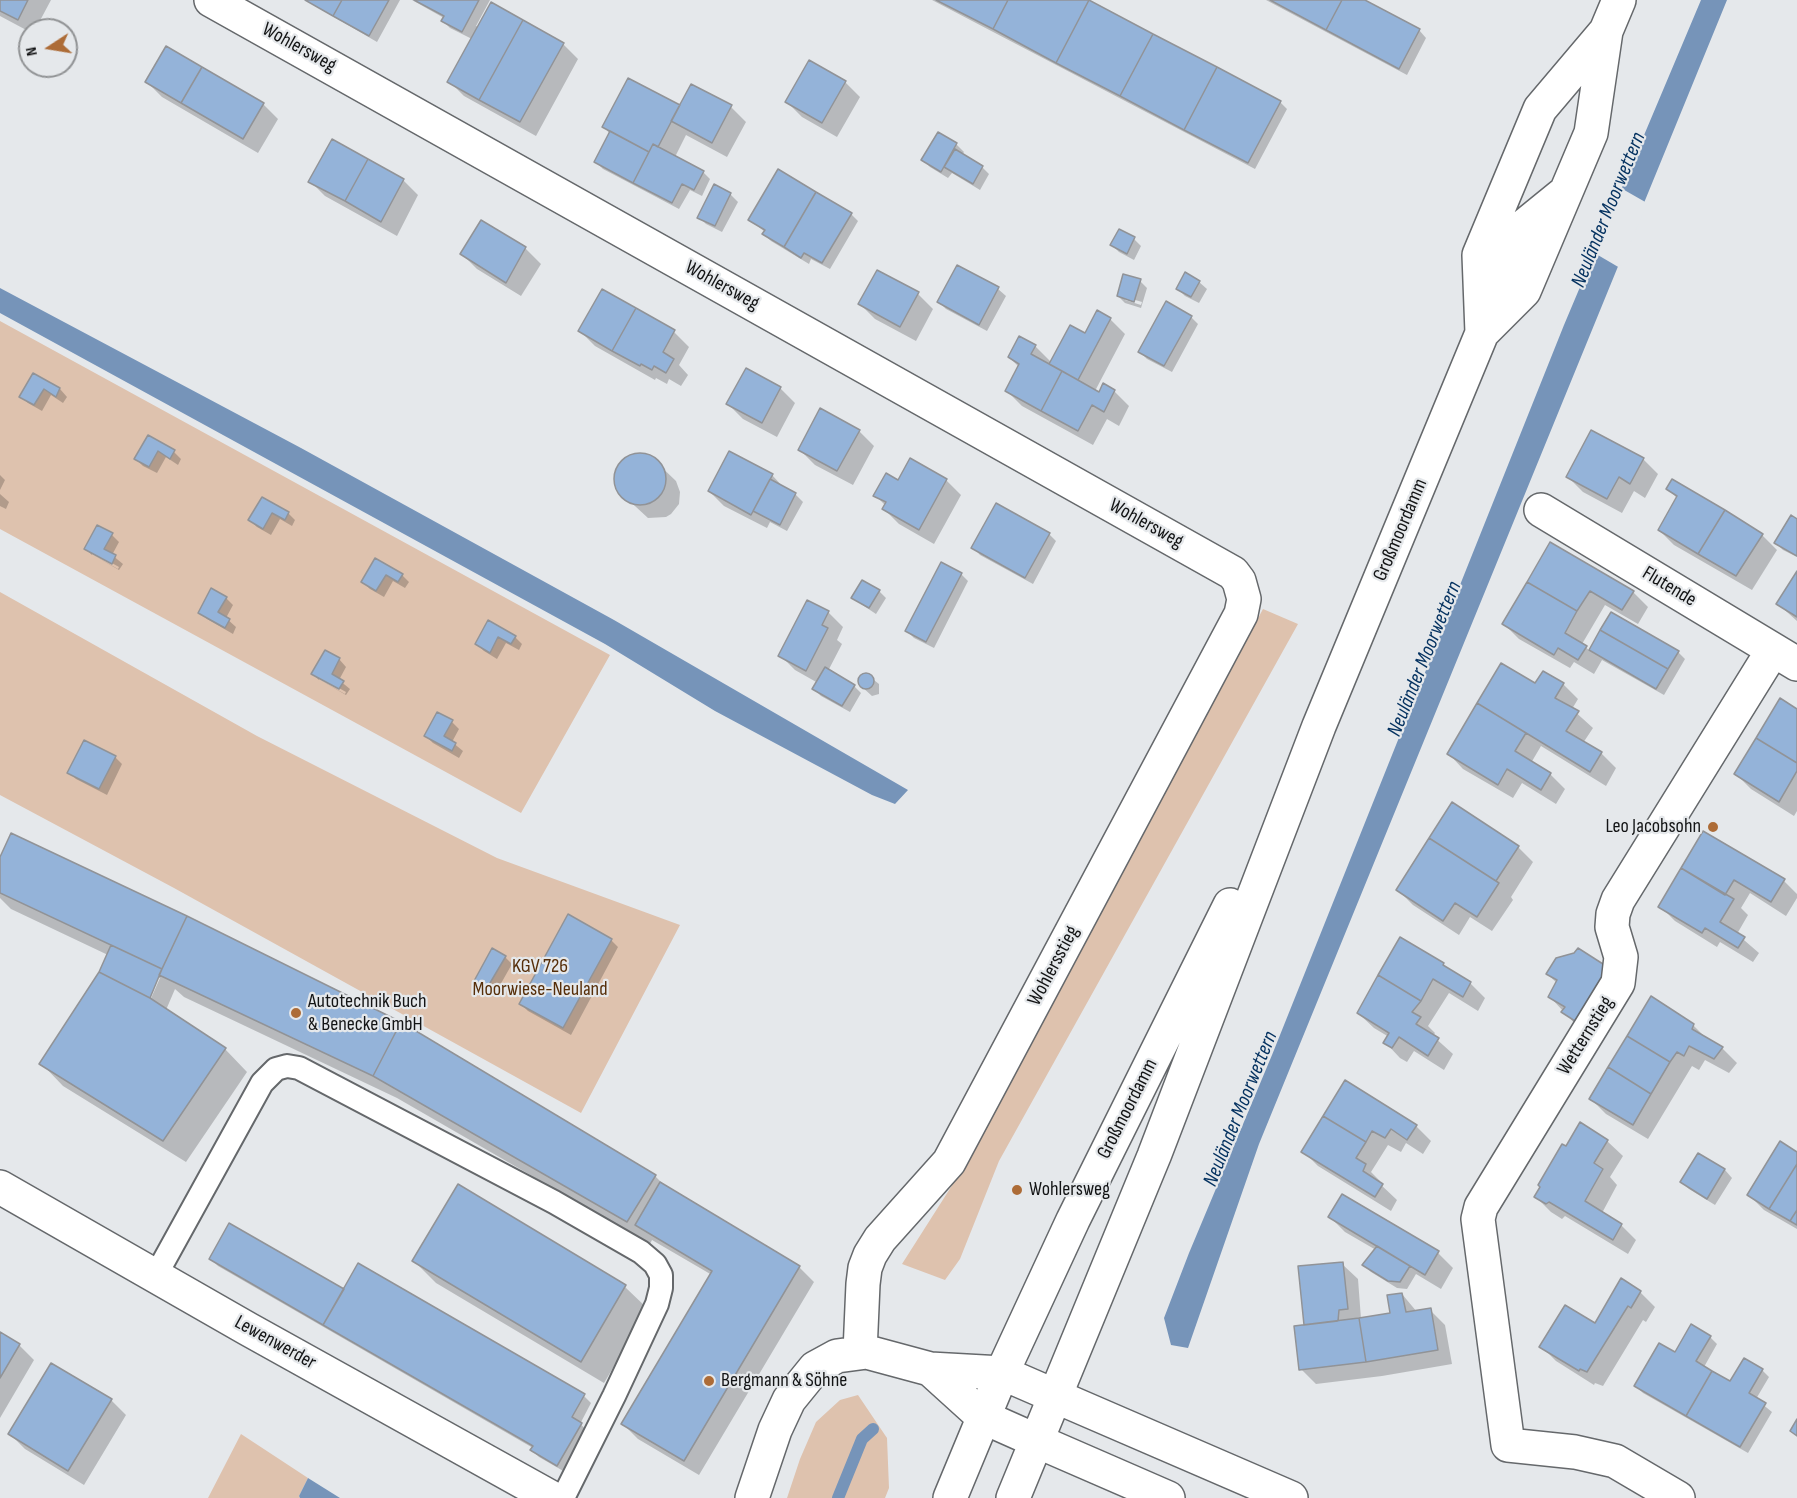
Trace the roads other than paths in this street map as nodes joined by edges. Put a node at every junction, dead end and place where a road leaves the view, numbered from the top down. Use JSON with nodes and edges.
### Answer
{"nodes":[{"id":1,"x":211,"y":0,"type":"edge"},
{"id":2,"x":1619,"y":0,"type":"edge"},
{"id":3,"x":1606,"y":31,"type":"junction"},
{"id":4,"x":1482,"y":333,"type":"junction"},
{"id":5,"x":1541,"y":510,"type":"dead end"},
{"id":6,"x":1233,"y":573,"type":"joint"},
{"id":7,"x":1785,"y":657,"type":"edge"},
{"id":8,"x":1319,"y":726,"type":"junction"},
{"id":9,"x":0,"y":1187,"type":"edge"},
{"id":10,"x":156,"y":1275,"type":"junction"},
{"id":11,"x":860,"y":1352,"type":"junction"},
{"id":12,"x":930,"y":1369,"type":"junction"},
{"id":13,"x":1002,"y":1373,"type":"junction"},
{"id":14,"x":1055,"y":1396,"type":"junction"},
{"id":15,"x":983,"y":1417,"type":"junction"},
{"id":16,"x":1037,"y":1441,"type":"junction"},
{"id":17,"x":552,"y":1498,"type":"edge"},
{"id":18,"x":563,"y":1498,"type":"edge"},
{"id":19,"x":752,"y":1498,"type":"edge"},
{"id":20,"x":950,"y":1498,"type":"edge"},
{"id":21,"x":1013,"y":1498,"type":"edge"},
{"id":22,"x":1168,"y":1498,"type":"edge"},
{"id":23,"x":1291,"y":1498,"type":"edge"},
{"id":24,"x":1678,"y":1498,"type":"edge"}],
"edges":[{"from":1,"to":6,"type":"main road","name":"Wohlersweg"},
{"from":2,"to":3,"type":"main road","name":"Großmoordamm"},
{"from":3,"to":4,"type":"main road","name":"Großmoordamm"},
{"from":3,"to":4,"type":"main road","name":"Großmoordamm"},
{"from":4,"to":8,"type":"main road","name":"Großmoordamm"},
{"from":5,"to":7,"type":"main road","name":"Flutende"},
{"from":6,"to":11,"type":"main road","name":"Wohlersstieg"},
{"from":7,"to":24,"type":"main road","name":"Wetternstieg"},
{"from":8,"to":13,"type":"main road","name":"Großmoordamm"},
{"from":8,"to":14,"type":"main road","name":"Großmoordamm"},
{"from":9,"to":10,"type":"main road","name":"Lewenwerder"},
{"from":10,"to":17,"type":"main road","name":"Lewenwerder"},
{"from":10,"to":18,"type":"lane"},
{"from":11,"to":12,"type":"main road"},
{"from":11,"to":19,"type":"main road"},
{"from":12,"to":13,"type":"main road"},
{"from":12,"to":15,"type":"main road"},
{"from":13,"to":14,"type":"main road"},
{"from":13,"to":15,"type":"main road","name":"Großmoordamm"},
{"from":14,"to":16,"type":"main road","name":"Großmoordamm"},
{"from":14,"to":23,"type":"main road"},
{"from":15,"to":16,"type":"main road"},
{"from":15,"to":20,"type":"main road","name":"Großmoordamm"},
{"from":16,"to":21,"type":"main road","name":"Großmoordamm"},
{"from":16,"to":22,"type":"main road"}]}
